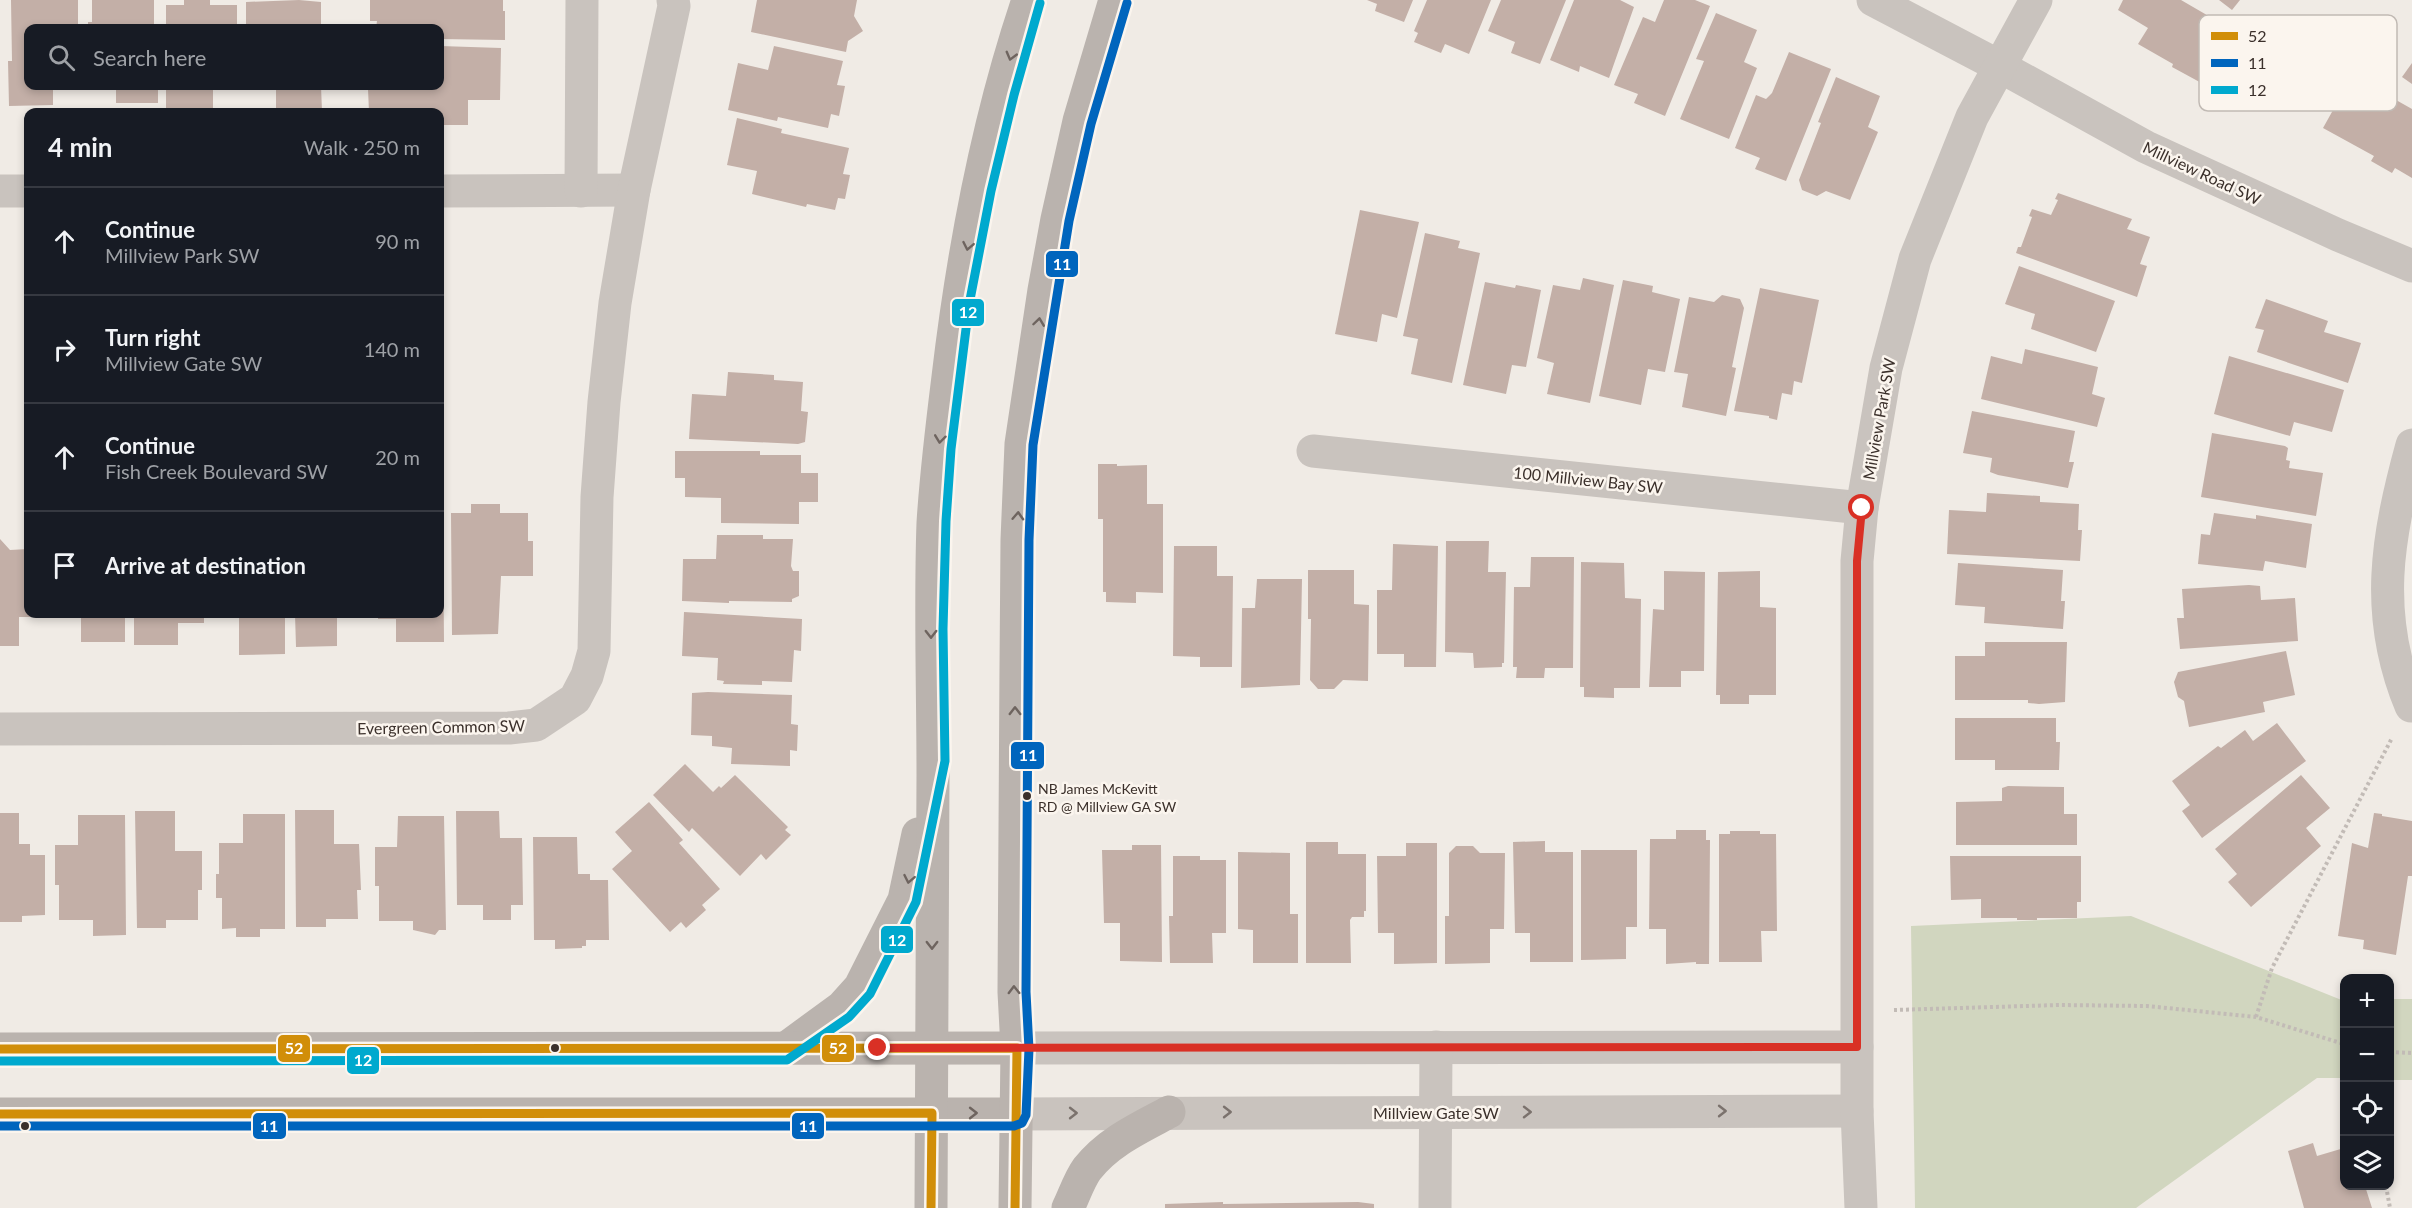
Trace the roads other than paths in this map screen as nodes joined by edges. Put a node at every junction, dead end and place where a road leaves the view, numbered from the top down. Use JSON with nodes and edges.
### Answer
{"nodes":[{"id":1,"x":582,"y":0,"type":"edge"},
{"id":2,"x":673,"y":0,"type":"edge"},
{"id":3,"x":1028,"y":0,"type":"edge"},
{"id":4,"x":1115,"y":0,"type":"edge"},
{"id":5,"x":1873,"y":0,"type":"edge"},
{"id":6,"x":2036,"y":0,"type":"edge"},
{"id":7,"x":1999,"y":66,"type":"junction"},
{"id":8,"x":634,"y":190,"type":"junction"},
{"id":9,"x":0,"y":191,"type":"edge"},
{"id":10,"x":24,"y":191,"type":"edge"},
{"id":11,"x":444,"y":191,"type":"edge"},
{"id":12,"x":581,"y":191,"type":"junction"},
{"id":13,"x":2412,"y":266,"type":"edge"},
{"id":14,"x":2412,"y":445,"type":"edge"},
{"id":15,"x":1313,"y":451,"type":"dead end"},
{"id":16,"x":1862,"y":508,"type":"junction"},
{"id":17,"x":2411,"y":706,"type":"edge"},
{"id":18,"x":0,"y":729,"type":"edge"},
{"id":19,"x":933,"y":760,"type":"junction"},
{"id":20,"x":1436,"y":1047,"type":"junction"},
{"id":21,"x":1857,"y":1047,"type":"junction"},
{"id":22,"x":786,"y":1048,"type":"junction"},
{"id":23,"x":931,"y":1048,"type":"junction"},
{"id":24,"x":1017,"y":1048,"type":"junction"},
{"id":25,"x":0,"y":1049,"type":"edge"},
{"id":26,"x":1857,"y":1111,"type":"junction"},
{"id":27,"x":1169,"y":1112,"type":"junction"},
{"id":28,"x":932,"y":1113,"type":"junction"},
{"id":29,"x":1435,"y":1113,"type":"junction"},
{"id":30,"x":0,"y":1114,"type":"edge"},
{"id":31,"x":1014,"y":1114,"type":"junction"},
{"id":32,"x":931,"y":1208,"type":"edge"},
{"id":33,"x":1015,"y":1208,"type":"edge"},
{"id":34,"x":1068,"y":1208,"type":"edge"},
{"id":35,"x":1435,"y":1208,"type":"edge"},
{"id":36,"x":1861,"y":1208,"type":"edge"}],
"edges":[{"from":1,"to":12,"type":"street"},
{"from":2,"to":8,"type":"street","name":"Evergreen Common SW"},
{"from":3,"to":19,"type":"main road","one_way":true},
{"from":24,"to":4,"type":"main road","one_way":true},
{"from":5,"to":7,"type":"street","name":"Millview Road SW"},
{"from":6,"to":7,"type":"street","name":"Millview Park SW"},
{"from":7,"to":13,"type":"street","name":"Millview Road SW"},
{"from":7,"to":16,"type":"street","name":"Millview Park SW"},
{"from":8,"to":12,"type":"street"},
{"from":8,"to":18,"type":"street","name":"Evergreen Common SW"},
{"from":9,"to":10,"type":"street"},
{"from":11,"to":12,"type":"street"},
{"from":14,"to":17,"type":"street"},
{"from":15,"to":16,"type":"street","name":"100 Millview Bay SW"},
{"from":16,"to":21,"type":"street","name":"Millview Park SW"},
{"from":19,"to":22,"type":"main road","one_way":true},
{"from":19,"to":23,"type":"main road","one_way":true},
{"from":20,"to":21,"type":"street"},
{"from":20,"to":24,"type":"street"},
{"from":20,"to":29,"type":"street"},
{"from":21,"to":26,"type":"street","name":"Millview Park SW"},
{"from":22,"to":23,"type":"main road"},
{"from":22,"to":25,"type":"main road"},
{"from":23,"to":24,"type":"main road"},
{"from":23,"to":28,"type":"main road"},
{"from":24,"to":31,"type":"main road"},
{"from":29,"to":26,"type":"street","name":"Millview Gate SW","one_way":true},
{"from":26,"to":36,"type":"street","name":"Millview Park SW"},
{"from":27,"to":29,"type":"street","name":"Millview Gate SW","one_way":true},
{"from":31,"to":27,"type":"street","name":"Millview Gate SW","one_way":true},
{"from":27,"to":34,"type":"main road"},
{"from":28,"to":30,"type":"main road"},
{"from":28,"to":31,"type":"main road","one_way":true},
{"from":28,"to":32,"type":"main road"},
{"from":29,"to":35,"type":"street"},
{"from":31,"to":33,"type":"main road"}]}
